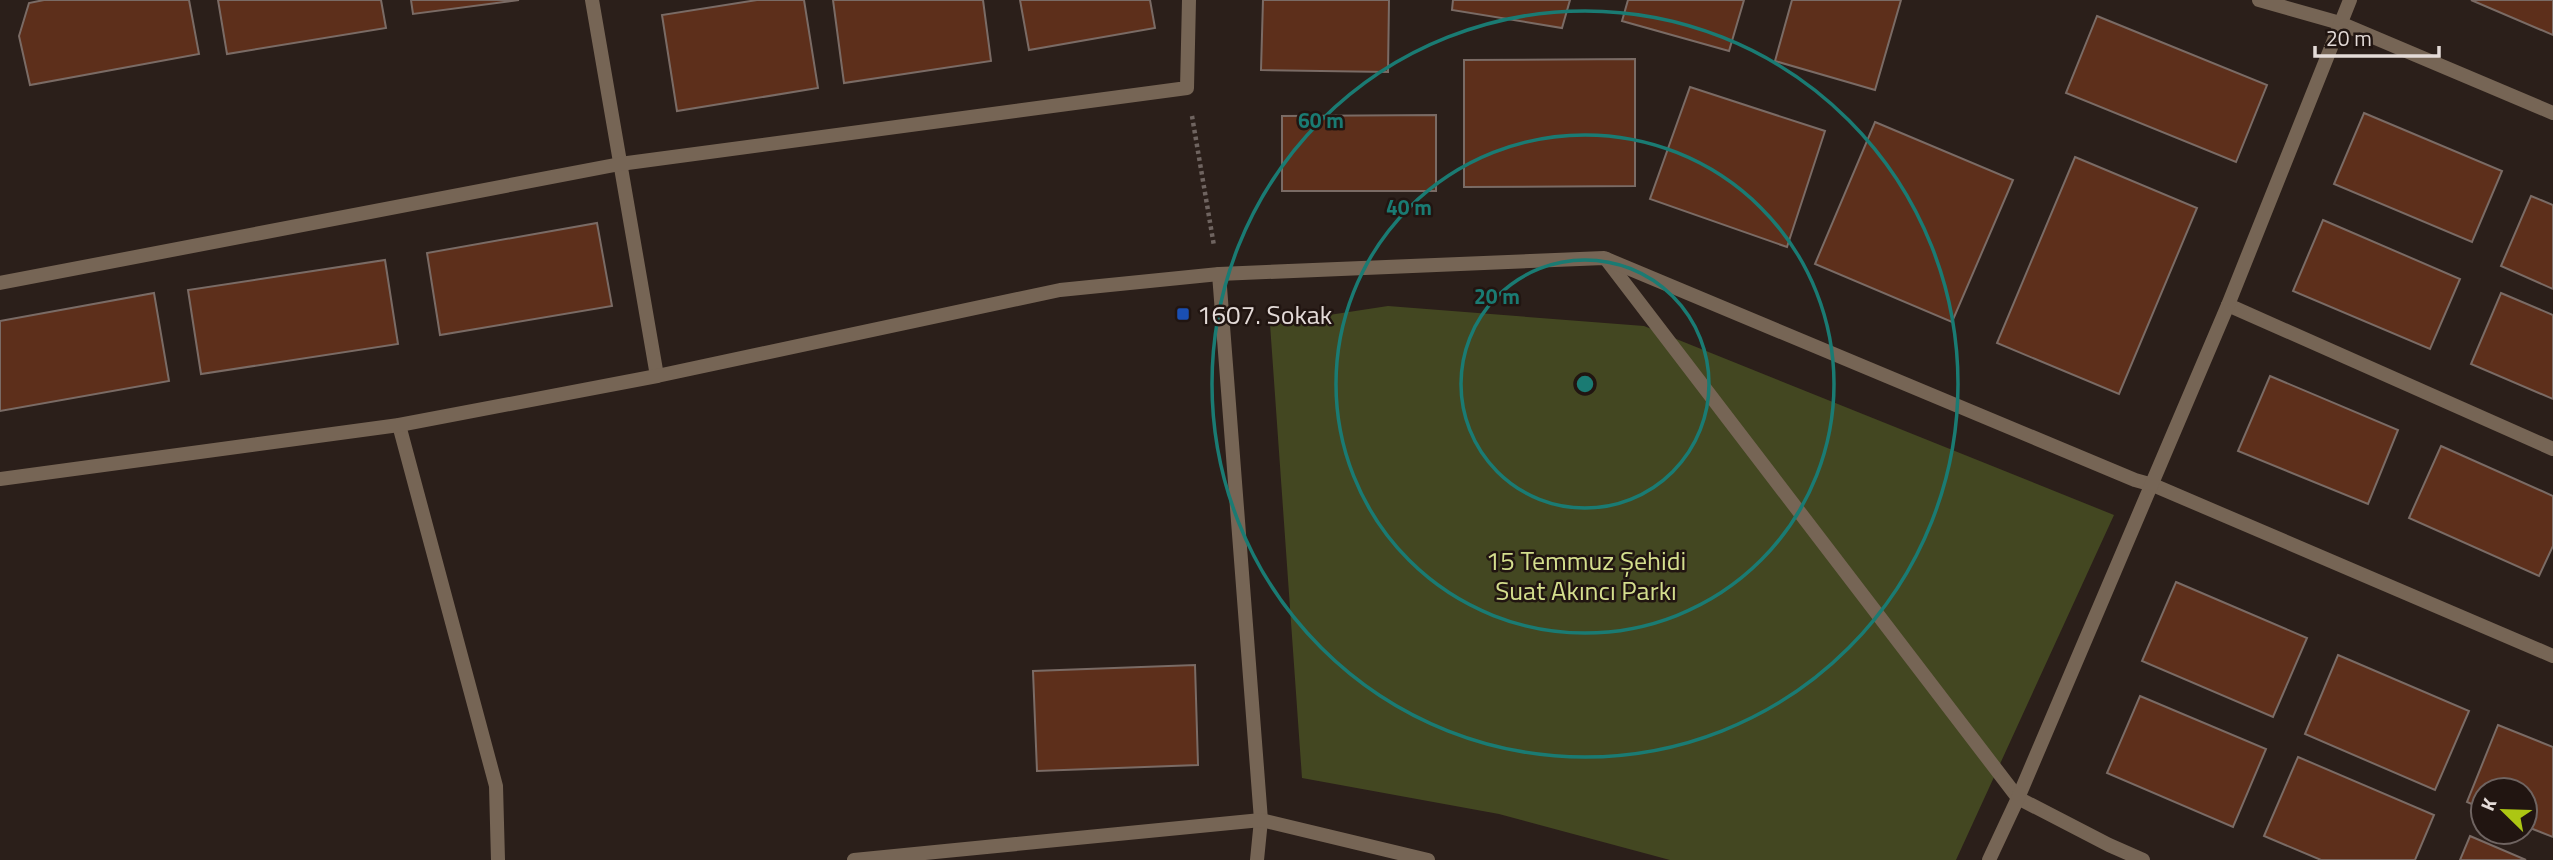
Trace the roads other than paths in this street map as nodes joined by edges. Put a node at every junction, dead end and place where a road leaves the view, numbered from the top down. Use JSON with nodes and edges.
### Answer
{"nodes":[{"id":1,"x":593,"y":0,"type":"edge"},
{"id":2,"x":1189,"y":0,"type":"edge"},
{"id":3,"x":2259,"y":0,"type":"edge"},
{"id":4,"x":2350,"y":0,"type":"edge"},
{"id":5,"x":2340,"y":23,"type":"junction"},
{"id":6,"x":2553,"y":113,"type":"edge"},
{"id":7,"x":620,"y":164,"type":"junction"},
{"id":8,"x":1604,"y":258,"type":"junction"},
{"id":9,"x":1219,"y":274,"type":"junction"},
{"id":10,"x":0,"y":283,"type":"edge"},
{"id":11,"x":2228,"y":305,"type":"junction"},
{"id":12,"x":657,"y":376,"type":"junction"},
{"id":13,"x":400,"y":425,"type":"junction"},
{"id":14,"x":2553,"y":449,"type":"edge"},
{"id":15,"x":0,"y":479,"type":"edge"},
{"id":16,"x":2153,"y":485,"type":"junction"},
{"id":17,"x":2553,"y":656,"type":"edge"},
{"id":18,"x":2018,"y":798,"type":"junction"},
{"id":19,"x":1261,"y":820,"type":"junction"},
{"id":20,"x":888,"y":858,"type":"edge"},
{"id":21,"x":498,"y":860,"type":"edge"},
{"id":22,"x":854,"y":860,"type":"edge"},
{"id":23,"x":1257,"y":860,"type":"edge"},
{"id":24,"x":1428,"y":860,"type":"edge"},
{"id":25,"x":1989,"y":860,"type":"edge"},
{"id":26,"x":2143,"y":860,"type":"edge"}],
"edges":[{"from":1,"to":7,"type":"street"},
{"from":2,"to":7,"type":"street"},
{"from":3,"to":5,"type":"street"},
{"from":4,"to":5,"type":"street"},
{"from":5,"to":6,"type":"street"},
{"from":5,"to":11,"type":"street"},
{"from":7,"to":10,"type":"street"},
{"from":7,"to":12,"type":"street"},
{"from":8,"to":9,"type":"street"},
{"from":8,"to":16,"type":"street"},
{"from":8,"to":18,"type":"street"},
{"from":9,"to":12,"type":"street"},
{"from":9,"to":19,"type":"street"},
{"from":11,"to":14,"type":"street"},
{"from":11,"to":16,"type":"street"},
{"from":12,"to":13,"type":"street"},
{"from":13,"to":15,"type":"street"},
{"from":13,"to":21,"type":"street"},
{"from":16,"to":17,"type":"street"},
{"from":16,"to":18,"type":"street"},
{"from":18,"to":25,"type":"street"},
{"from":18,"to":26,"type":"street"},
{"from":19,"to":20,"type":"street"},
{"from":19,"to":23,"type":"street"},
{"from":19,"to":24,"type":"street"},
{"from":20,"to":22,"type":"street"}]}
